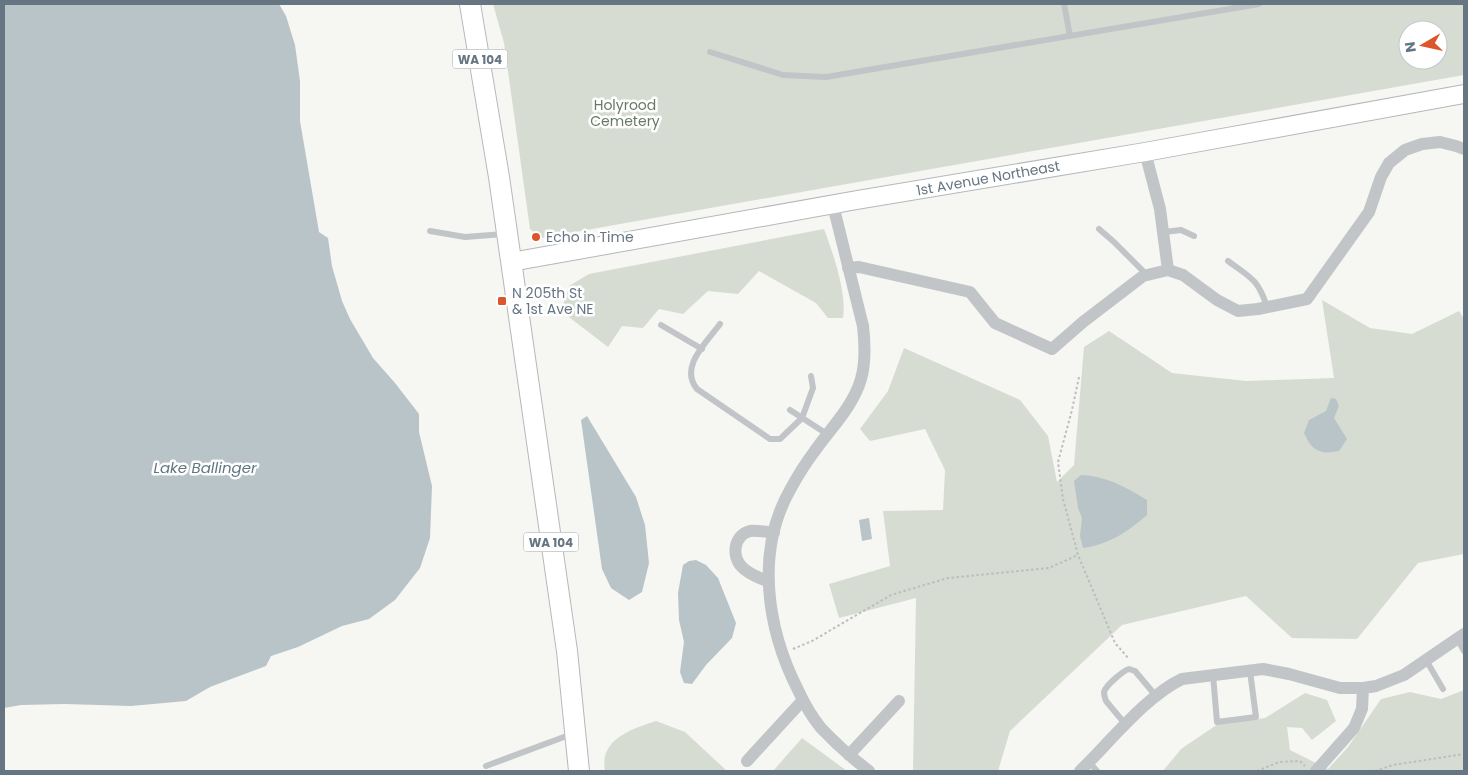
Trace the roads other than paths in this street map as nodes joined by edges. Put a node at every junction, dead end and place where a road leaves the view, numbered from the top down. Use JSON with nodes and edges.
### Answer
{"nodes":[{"id":1,"x":470,"y":4,"type":"edge"},
{"id":2,"x":1064,"y":4,"type":"edge"},
{"id":3,"x":1259,"y":4,"type":"edge"},
{"id":4,"x":1070,"y":36,"type":"junction"},
{"id":5,"x":710,"y":52,"type":"dead end"},
{"id":6,"x":1464,"y":94,"type":"edge"},
{"id":7,"x":1464,"y":149,"type":"edge"},
{"id":8,"x":1145,"y":152,"type":"junction"},
{"id":9,"x":833,"y":205,"type":"junction"},
{"id":10,"x":1099,"y":229,"type":"dead end"},
{"id":11,"x":430,"y":231,"type":"dead end"},
{"id":12,"x":1164,"y":232,"type":"junction"},
{"id":13,"x":507,"y":234,"type":"junction"},
{"id":14,"x":1194,"y":236,"type":"dead end"},
{"id":15,"x":1228,"y":260,"type":"dead end"},
{"id":16,"x":511,"y":262,"type":"junction"},
{"id":17,"x":848,"y":268,"type":"junction"},
{"id":18,"x":1168,"y":270,"type":"junction"},
{"id":19,"x":1147,"y":274,"type":"junction"},
{"id":20,"x":1267,"y":308,"type":"junction"},
{"id":21,"x":720,"y":324,"type":"dead end"},
{"id":22,"x":661,"y":325,"type":"dead end"},
{"id":23,"x":702,"y":349,"type":"junction"},
{"id":24,"x":811,"y":376,"type":"dead end"},
{"id":25,"x":790,"y":410,"type":"dead end"},
{"id":26,"x":802,"y":418,"type":"junction"},
{"id":27,"x":827,"y":434,"type":"junction"},
{"id":28,"x":774,"y":533,"type":"junction"},
{"id":29,"x":769,"y":582,"type":"junction"},
{"id":30,"x":1461,"y":636,"type":"edge"},
{"id":31,"x":1464,"y":651,"type":"edge"},
{"id":32,"x":1426,"y":660,"type":"junction"},
{"id":33,"x":1250,"y":671,"type":"junction"},
{"id":34,"x":1213,"y":675,"type":"junction"},
{"id":35,"x":1363,"y":688,"type":"junction"},
{"id":36,"x":1442,"y":689,"type":"dead end"},
{"id":37,"x":1156,"y":696,"type":"junction"},
{"id":38,"x":803,"y":700,"type":"junction"},
{"id":39,"x":899,"y":701,"type":"dead end"},
{"id":40,"x":1126,"y":725,"type":"junction"},
{"id":41,"x":575,"y":732,"type":"junction"},
{"id":42,"x":849,"y":755,"type":"junction"},
{"id":43,"x":747,"y":761,"type":"dead end"},
{"id":44,"x":486,"y":766,"type":"dead end"},
{"id":45,"x":1088,"y":768,"type":"edge"},
{"id":46,"x":579,"y":771,"type":"edge"},
{"id":47,"x":869,"y":771,"type":"edge"},
{"id":48,"x":1316,"y":771,"type":"edge"}],
"edges":[{"from":1,"to":13,"type":"main road","number":"WA 104"},
{"from":2,"to":4,"type":"lane"},
{"from":3,"to":4,"type":"lane"},
{"from":4,"to":5,"type":"lane"},
{"from":6,"to":8,"type":"street","name":"1st Avenue Northeast"},
{"from":7,"to":20,"type":"street"},
{"from":8,"to":9,"type":"street","name":"1st Avenue Northeast"},
{"from":8,"to":12,"type":"street"},
{"from":9,"to":16,"type":"street","name":"1st Avenue Northeast"},
{"from":9,"to":17,"type":"street"},
{"from":10,"to":19,"type":"lane"},
{"from":11,"to":13,"type":"lane"},
{"from":12,"to":14,"type":"lane"},
{"from":12,"to":18,"type":"street"},
{"from":13,"to":16,"type":"main road","number":"WA 104"},
{"from":15,"to":20,"type":"lane"},
{"from":16,"to":41,"type":"main road","number":"WA 104"},
{"from":17,"to":19,"type":"street"},
{"from":17,"to":27,"type":"street"},
{"from":18,"to":19,"type":"street"},
{"from":18,"to":20,"type":"street"},
{"from":21,"to":23,"type":"lane"},
{"from":22,"to":23,"type":"lane"},
{"from":23,"to":26,"type":"lane"},
{"from":24,"to":26,"type":"lane"},
{"from":25,"to":26,"type":"lane"},
{"from":26,"to":27,"type":"lane"},
{"from":27,"to":28,"type":"street"},
{"from":28,"to":29,"type":"street"},
{"from":28,"to":29,"type":"street"},
{"from":29,"to":38,"type":"street"},
{"from":30,"to":31,"type":"lane"},
{"from":30,"to":32,"type":"street"},
{"from":32,"to":35,"type":"street"},
{"from":32,"to":36,"type":"lane"},
{"from":33,"to":34,"type":"street"},
{"from":33,"to":34,"type":"lane"},
{"from":33,"to":35,"type":"street"},
{"from":34,"to":37,"type":"street"},
{"from":35,"to":48,"type":"street"},
{"from":37,"to":40,"type":"street"},
{"from":37,"to":40,"type":"lane"},
{"from":38,"to":42,"type":"street"},
{"from":38,"to":43,"type":"street"},
{"from":39,"to":42,"type":"street"},
{"from":40,"to":45,"type":"street"},
{"from":41,"to":44,"type":"lane"},
{"from":41,"to":46,"type":"main road","number":"WA 104"},
{"from":42,"to":47,"type":"street"}]}
